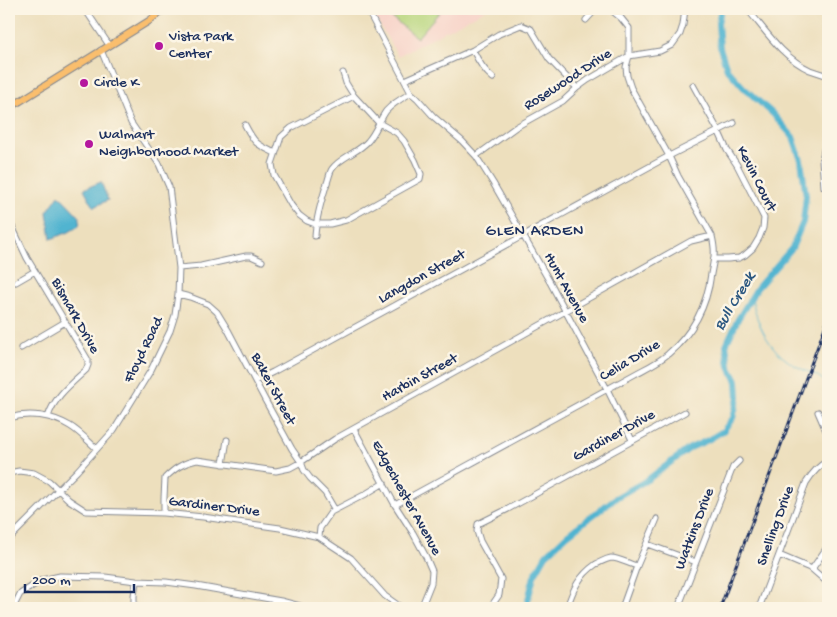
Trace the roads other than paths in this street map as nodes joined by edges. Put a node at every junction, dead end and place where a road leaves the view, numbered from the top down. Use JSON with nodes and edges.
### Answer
{"nodes":[{"id":1,"x":85,"y":9,"type":"edge"},
{"id":2,"x":164,"y":9,"type":"edge"},
{"id":3,"x":367,"y":9,"type":"edge"},
{"id":4,"x":596,"y":9,"type":"edge"},
{"id":5,"x":610,"y":9,"type":"edge"},
{"id":6,"x":685,"y":9,"type":"edge"},
{"id":7,"x":748,"y":10,"type":"edge"},
{"id":8,"x":586,"y":20,"type":"dead end"},
{"id":9,"x":109,"y":45,"type":"junction"},
{"id":10,"x":101,"y":50,"type":"junction"},
{"id":11,"x":473,"y":50,"type":"junction"},
{"id":12,"x":630,"y":56,"type":"junction"},
{"id":13,"x":343,"y":73,"type":"dead end"},
{"id":14,"x":828,"y":76,"type":"edge"},
{"id":15,"x":493,"y":78,"type":"dead end"},
{"id":16,"x":405,"y":80,"type":"junction"},
{"id":17,"x":693,"y":85,"type":"dead end"},
{"id":18,"x":577,"y":88,"type":"junction"},
{"id":19,"x":411,"y":92,"type":"junction"},
{"id":20,"x":354,"y":96,"type":"junction"},
{"id":21,"x":9,"y":108,"type":"edge"},
{"id":22,"x":379,"y":123,"type":"junction"},
{"id":23,"x":734,"y":123,"type":"dead end"},
{"id":24,"x":245,"y":125,"type":"dead end"},
{"id":25,"x":718,"y":130,"type":"junction"},
{"id":26,"x":828,"y":131,"type":"edge"},
{"id":27,"x":275,"y":153,"type":"junction"},
{"id":28,"x":476,"y":156,"type":"junction"},
{"id":29,"x":669,"y":156,"type":"junction"},
{"id":30,"x":824,"y":187,"type":"dead end"},
{"id":31,"x":9,"y":220,"type":"edge"},
{"id":32,"x":315,"y":224,"type":"junction"},
{"id":33,"x":315,"y":236,"type":"dead end"},
{"id":34,"x":523,"y":236,"type":"junction"},
{"id":35,"x":712,"y":236,"type":"junction"},
{"id":36,"x":715,"y":259,"type":"junction"},
{"id":37,"x":262,"y":261,"type":"dead end"},
{"id":38,"x":179,"y":268,"type":"junction"},
{"id":39,"x":34,"y":271,"type":"junction"},
{"id":40,"x":16,"y":282,"type":"dead end"},
{"id":41,"x":178,"y":294,"type":"junction"},
{"id":42,"x":562,"y":313,"type":"junction"},
{"id":43,"x":65,"y":322,"type":"junction"},
{"id":44,"x":21,"y":348,"type":"dead end"},
{"id":45,"x":255,"y":381,"type":"junction"},
{"id":46,"x":607,"y":389,"type":"junction"},
{"id":47,"x":685,"y":412,"type":"dead end"},
{"id":48,"x":818,"y":412,"type":"dead end"},
{"id":49,"x":48,"y":417,"type":"junction"},
{"id":50,"x":9,"y":418,"type":"edge"},
{"id":51,"x":354,"y":430,"type":"junction"},
{"id":52,"x":828,"y":435,"type":"edge"},
{"id":53,"x":227,"y":440,"type":"dead end"},
{"id":54,"x":632,"y":440,"type":"junction"},
{"id":55,"x":97,"y":449,"type":"junction"},
{"id":56,"x":739,"y":461,"type":"dead end"},
{"id":57,"x":828,"y":461,"type":"edge"},
{"id":58,"x":301,"y":462,"type":"junction"},
{"id":59,"x":223,"y":464,"type":"junction"},
{"id":60,"x":9,"y":473,"type":"edge"},
{"id":61,"x":384,"y":483,"type":"junction"},
{"id":62,"x":58,"y":490,"type":"junction"},
{"id":63,"x":395,"y":505,"type":"junction"},
{"id":64,"x":335,"y":510,"type":"junction"},
{"id":65,"x":164,"y":513,"type":"junction"},
{"id":66,"x":657,"y":519,"type":"dead end"},
{"id":67,"x":320,"y":528,"type":"junction"},
{"id":68,"x":311,"y":535,"type":"junction"},
{"id":69,"x":319,"y":538,"type":"junction"},
{"id":70,"x":9,"y":539,"type":"edge"},
{"id":71,"x":647,"y":544,"type":"junction"},
{"id":72,"x":828,"y":546,"type":"edge"},
{"id":73,"x":779,"y":555,"type":"junction"},
{"id":74,"x":696,"y":562,"type":"junction"},
{"id":75,"x":637,"y":566,"type":"junction"},
{"id":76,"x":812,"y":569,"type":"junction"},
{"id":77,"x":136,"y":581,"type":"junction"},
{"id":78,"x":828,"y":583,"type":"edge"},
{"id":79,"x":828,"y":604,"type":"edge"},
{"id":80,"x":13,"y":608,"type":"edge"},
{"id":81,"x":134,"y":608,"type":"edge"},
{"id":82,"x":303,"y":608,"type":"edge"},
{"id":83,"x":402,"y":608,"type":"edge"},
{"id":84,"x":421,"y":608,"type":"edge"},
{"id":85,"x":490,"y":608,"type":"edge"},
{"id":86,"x":567,"y":608,"type":"edge"},
{"id":87,"x":622,"y":608,"type":"edge"},
{"id":88,"x":678,"y":608,"type":"edge"},
{"id":89,"x":759,"y":608,"type":"edge"},
{"id":90,"x":823,"y":608,"type":"edge"}],
"edges":[{"from":1,"to":9,"type":"street"},
{"from":2,"to":9,"type":"main road"},
{"from":3,"to":16,"type":"street","name":"Hunt Avenue"},
{"from":4,"to":8,"type":"street"},
{"from":5,"to":12,"type":"street","name":"Celia Drive"},
{"from":6,"to":12,"type":"street","name":"Rosewood Drive"},
{"from":7,"to":14,"type":"street"},
{"from":9,"to":10,"type":"main road"},
{"from":10,"to":21,"type":"main road"},
{"from":10,"to":38,"type":"street","name":"Floyd Road"},
{"from":11,"to":15,"type":"street"},
{"from":11,"to":16,"type":"street"},
{"from":11,"to":18,"type":"street"},
{"from":12,"to":18,"type":"street","name":"Rosewood Drive"},
{"from":12,"to":29,"type":"street","name":"Celia Drive"},
{"from":13,"to":20,"type":"street"},
{"from":16,"to":19,"type":"street","name":"Hunt Avenue"},
{"from":17,"to":25,"type":"street","name":"Kevin Court"},
{"from":18,"to":28,"type":"street","name":"Rosewood Drive"},
{"from":19,"to":22,"type":"street"},
{"from":19,"to":28,"type":"street","name":"Hunt Avenue"},
{"from":20,"to":22,"type":"street"},
{"from":20,"to":27,"type":"street"},
{"from":22,"to":32,"type":"street"},
{"from":22,"to":32,"type":"street"},
{"from":23,"to":25,"type":"street","name":"Langdon Street"},
{"from":24,"to":27,"type":"street"},
{"from":25,"to":29,"type":"street","name":"Langdon Street"},
{"from":25,"to":36,"type":"street","name":"Kevin Court"},
{"from":26,"to":30,"type":"street"},
{"from":27,"to":32,"type":"street"},
{"from":28,"to":34,"type":"street","name":"Hunt Avenue"},
{"from":29,"to":34,"type":"street","name":"Langdon Street"},
{"from":29,"to":35,"type":"street","name":"Celia Drive"},
{"from":31,"to":39,"type":"street","name":"Bismark Drive"},
{"from":32,"to":33,"type":"street"},
{"from":34,"to":42,"type":"street","name":"Hunt Avenue"},
{"from":34,"to":45,"type":"street","name":"Langdon Street"},
{"from":35,"to":36,"type":"street","name":"Celia Drive"},
{"from":35,"to":42,"type":"street","name":"Harbin Street"},
{"from":36,"to":46,"type":"street","name":"Celia Drive"},
{"from":37,"to":38,"type":"street"},
{"from":38,"to":41,"type":"street","name":"Floyd Road"},
{"from":39,"to":40,"type":"street"},
{"from":39,"to":43,"type":"street","name":"Bismark Drive"},
{"from":41,"to":45,"type":"street","name":"Baker Street"},
{"from":41,"to":55,"type":"street","name":"Floyd Road"},
{"from":42,"to":46,"type":"street","name":"Hunt Avenue"},
{"from":42,"to":51,"type":"street","name":"Harbin Street"},
{"from":43,"to":44,"type":"street"},
{"from":43,"to":49,"type":"street","name":"Bismark Drive"},
{"from":45,"to":58,"type":"street","name":"Baker Street"},
{"from":46,"to":54,"type":"street","name":"Hunt Avenue"},
{"from":46,"to":63,"type":"street","name":"Celia Drive"},
{"from":47,"to":54,"type":"street","name":"Gardiner Drive"},
{"from":48,"to":52,"type":"street"},
{"from":49,"to":50,"type":"street"},
{"from":49,"to":55,"type":"street"},
{"from":51,"to":58,"type":"street","name":"Harbin Street"},
{"from":51,"to":61,"type":"street","name":"Edgechester Avenue"},
{"from":53,"to":59,"type":"street"},
{"from":54,"to":85,"type":"street","name":"Gardiner Drive"},
{"from":55,"to":62,"type":"street","name":"Floyd Road"},
{"from":56,"to":74,"type":"street","name":"Watkins Drive"},
{"from":57,"to":73,"type":"street","name":"Snelling Drive"},
{"from":58,"to":59,"type":"street","name":"Harbin Street"},
{"from":58,"to":64,"type":"street","name":"Baker Street"},
{"from":59,"to":65,"type":"street","name":"Harbin Street"},
{"from":60,"to":62,"type":"street","name":"Gardiner Drive"},
{"from":61,"to":63,"type":"street","name":"Edgechester Avenue"},
{"from":61,"to":64,"type":"street"},
{"from":62,"to":65,"type":"street","name":"Gardiner Drive"},
{"from":62,"to":70,"type":"street","name":"Floyd Road"},
{"from":63,"to":84,"type":"street","name":"Edgechester Avenue"},
{"from":64,"to":67,"type":"street"},
{"from":65,"to":68,"type":"street","name":"Gardiner Drive"},
{"from":66,"to":71,"type":"street"},
{"from":67,"to":68,"type":"street"},
{"from":67,"to":69,"type":"street"},
{"from":68,"to":69,"type":"street","name":"Gardiner Drive"},
{"from":69,"to":83,"type":"street","name":"Gardiner Drive"},
{"from":71,"to":74,"type":"street"},
{"from":71,"to":75,"type":"street"},
{"from":72,"to":76,"type":"street"},
{"from":73,"to":76,"type":"street"},
{"from":73,"to":89,"type":"street","name":"Snelling Drive"},
{"from":74,"to":88,"type":"street","name":"Watkins Drive"},
{"from":75,"to":86,"type":"street"},
{"from":75,"to":87,"type":"street"},
{"from":76,"to":78,"type":"street"},
{"from":77,"to":80,"type":"street"},
{"from":77,"to":81,"type":"street"},
{"from":77,"to":82,"type":"street"},
{"from":79,"to":90,"type":"street"}]}
